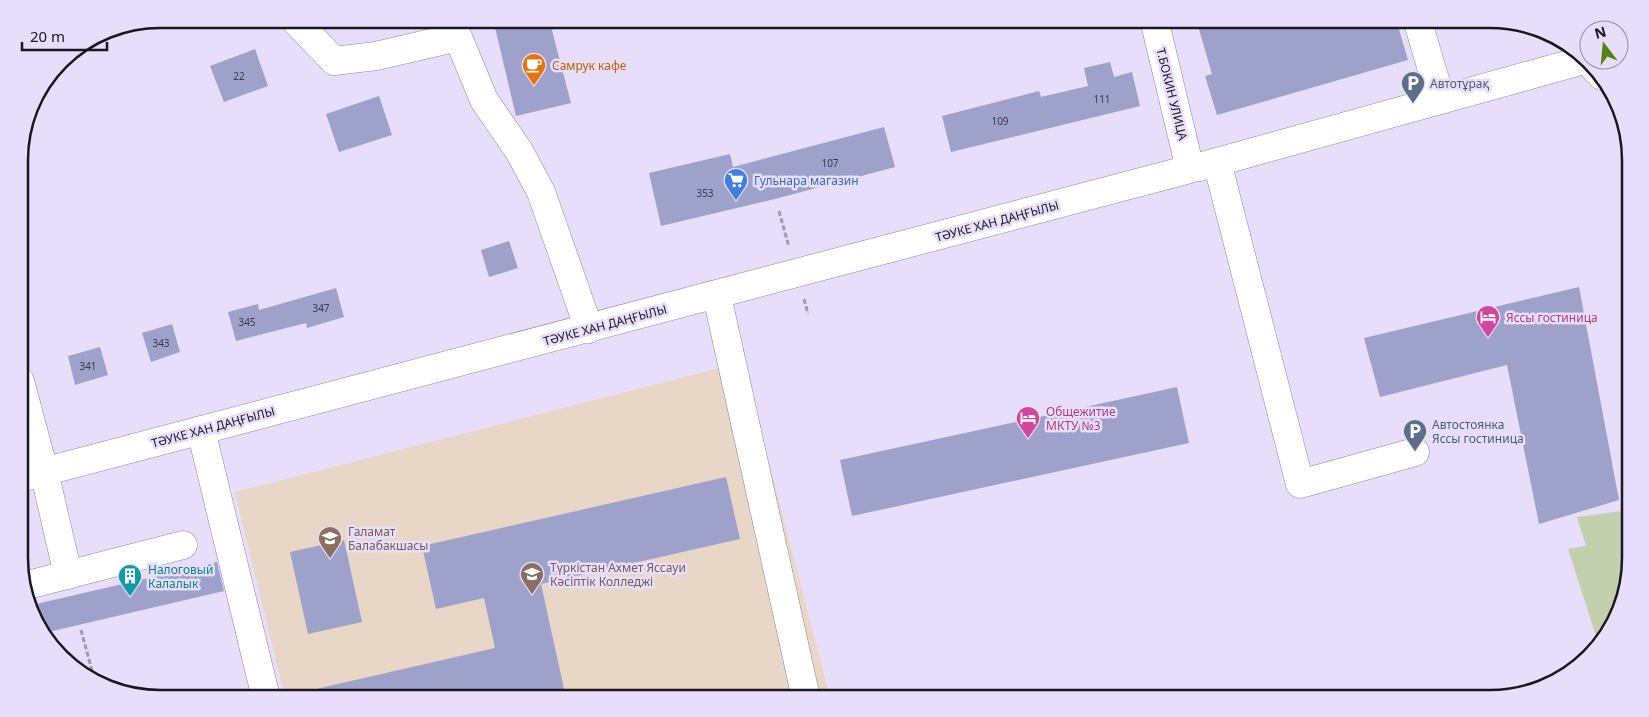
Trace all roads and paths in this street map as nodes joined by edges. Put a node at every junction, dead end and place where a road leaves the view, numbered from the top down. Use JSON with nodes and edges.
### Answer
{"nodes":[{"id":1,"x":303,"y":28,"type":"edge"},
{"id":2,"x":463,"y":28,"type":"edge"},
{"id":3,"x":1156,"y":28,"type":"edge"},
{"id":4,"x":1420,"y":28,"type":"edge"},
{"id":5,"x":1578,"y":62,"type":"edge"},
{"id":6,"x":1441,"y":100,"type":"junction"},
{"id":7,"x":1217,"y":162,"type":"junction"},
{"id":8,"x":1190,"y":169,"type":"junction"},
{"id":9,"x":717,"y":296,"type":"junction"},
{"id":10,"x":589,"y":329,"type":"junction"},
{"id":11,"x":201,"y":430,"type":"junction"},
{"id":12,"x":28,"y":443,"type":"edge"},
{"id":13,"x":1415,"y":452,"type":"dead end"},
{"id":14,"x":32,"y":474,"type":"edge"},
{"id":15,"x":183,"y":545,"type":"dead end"},
{"id":16,"x":68,"y":575,"type":"junction"},
{"id":17,"x":31,"y":584,"type":"edge"},
{"id":18,"x":81,"y":630,"type":"dead end"},
{"id":19,"x":92,"y":671,"type":"edge"},
{"id":20,"x":264,"y":690,"type":"edge"},
{"id":21,"x":804,"y":690,"type":"edge"}],
"edges":[{"from":1,"to":2,"type":"main road"},
{"from":2,"to":10,"type":"main road"},
{"from":3,"to":8,"type":"main road","name":"Т.БОКИН УЛИЦА"},
{"from":4,"to":6,"type":"main road"},
{"from":5,"to":6,"type":"main road","name":"ТӘУКЕ ХАН ДАҢҒЫЛЫ"},
{"from":6,"to":7,"type":"main road","name":"ТӘУКЕ ХАН ДАҢҒЫЛЫ"},
{"from":7,"to":8,"type":"main road","name":"ТӘУКЕ ХАН ДАҢҒЫЛЫ"},
{"from":7,"to":13,"type":"main road"},
{"from":8,"to":9,"type":"main road","name":"ТӘУКЕ ХАН ДАҢҒЫЛЫ"},
{"from":9,"to":10,"type":"main road","name":"ТӘУКЕ ХАН ДАҢҒЫЛЫ"},
{"from":9,"to":21,"type":"main road"},
{"from":10,"to":11,"type":"main road","name":"ТӘУКЕ ХАН ДАҢҒЫЛЫ"},
{"from":11,"to":14,"type":"main road","name":"ТӘУКЕ ХАН ДАҢҒЫЛЫ"},
{"from":11,"to":20,"type":"main road"},
{"from":12,"to":14,"type":"main road"},
{"from":14,"to":16,"type":"main road"},
{"from":15,"to":16,"type":"main road"},
{"from":16,"to":17,"type":"main road"},
{"from":18,"to":19,"type":"path"}]}
